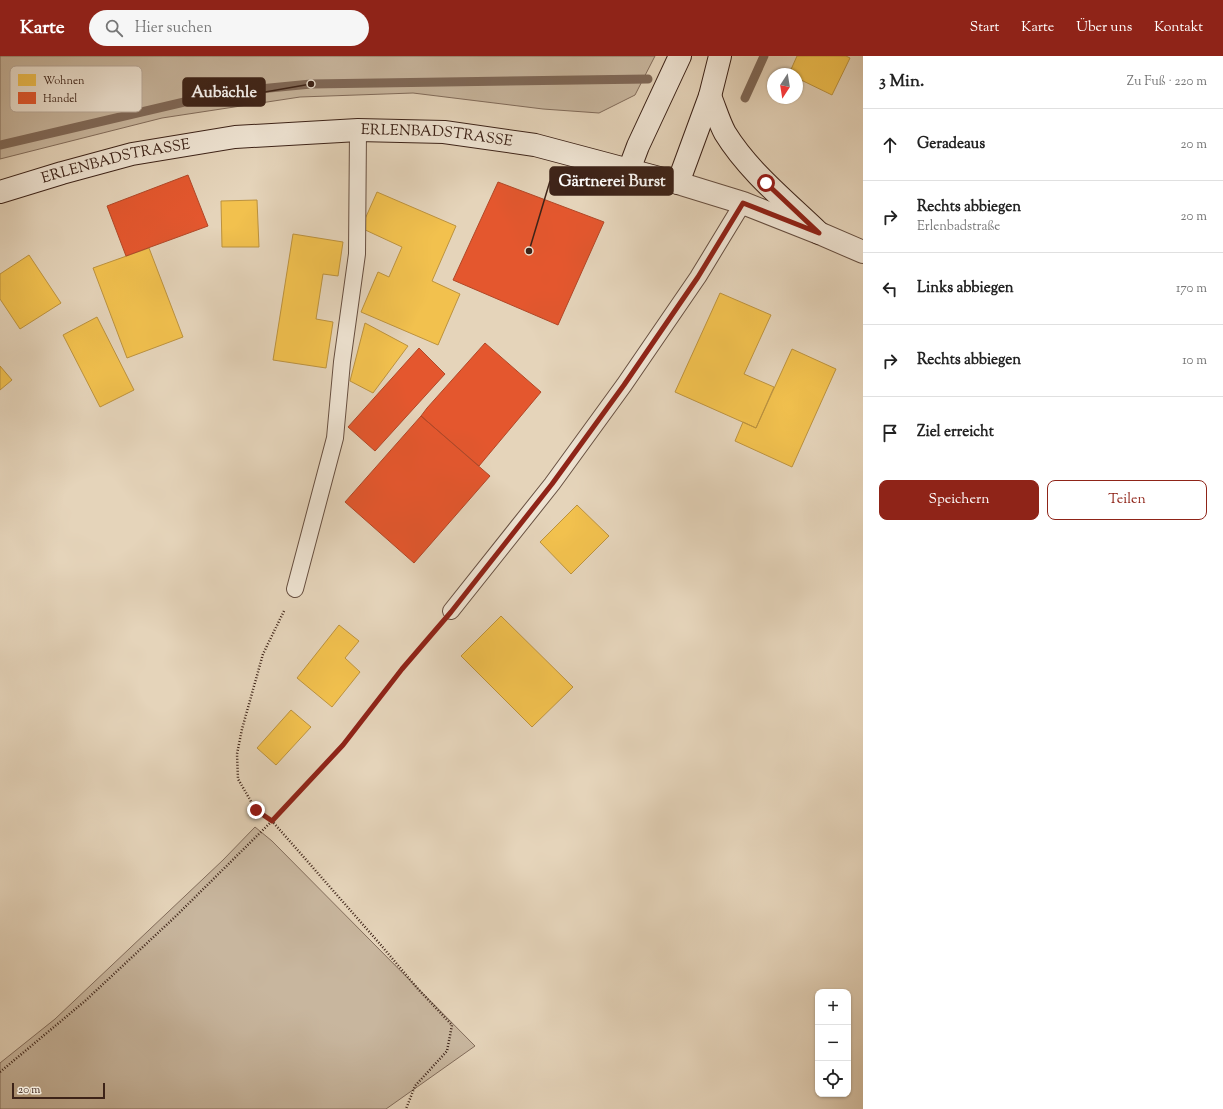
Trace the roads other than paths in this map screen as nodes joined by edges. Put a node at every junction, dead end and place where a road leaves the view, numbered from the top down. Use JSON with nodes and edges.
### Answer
{"nodes":[{"id":1,"x":680,"y":56,"type":"edge"},
{"id":2,"x":720,"y":56,"type":"edge"},
{"id":3,"x":710,"y":96,"type":"junction"},
{"id":4,"x":358,"y":130,"type":"junction"},
{"id":5,"x":629,"y":170,"type":"junction"},
{"id":6,"x":678,"y":183,"type":"junction"},
{"id":7,"x":0,"y":192,"type":"edge"},
{"id":8,"x":743,"y":203,"type":"junction"},
{"id":9,"x":819,"y":233,"type":"junction"},
{"id":10,"x":863,"y":252,"type":"edge"},
{"id":11,"x":295,"y":589,"type":"road end"},
{"id":12,"x":451,"y":612,"type":"road end"}],
"edges":[{"from":1,"to":5,"type":"main road"},
{"from":2,"to":3,"type":"main road"},
{"from":3,"to":6,"type":"main road"},
{"from":3,"to":9,"type":"main road"},
{"from":4,"to":5,"type":"main road","name":"ERLENBADSTRASSE"},
{"from":4,"to":7,"type":"main road","name":"ERLENBADSTRASSE"},
{"from":4,"to":11,"type":"lane"},
{"from":5,"to":6,"type":"main road","name":"ERLENBADSTRASSE"},
{"from":6,"to":8,"type":"main road","name":"ERLENBADSTRASSE"},
{"from":8,"to":9,"type":"main road","name":"ERLENBADSTRASSE"},
{"from":8,"to":12,"type":"lane"},
{"from":9,"to":10,"type":"main road","name":"ERLENBADSTRASSE"}]}
